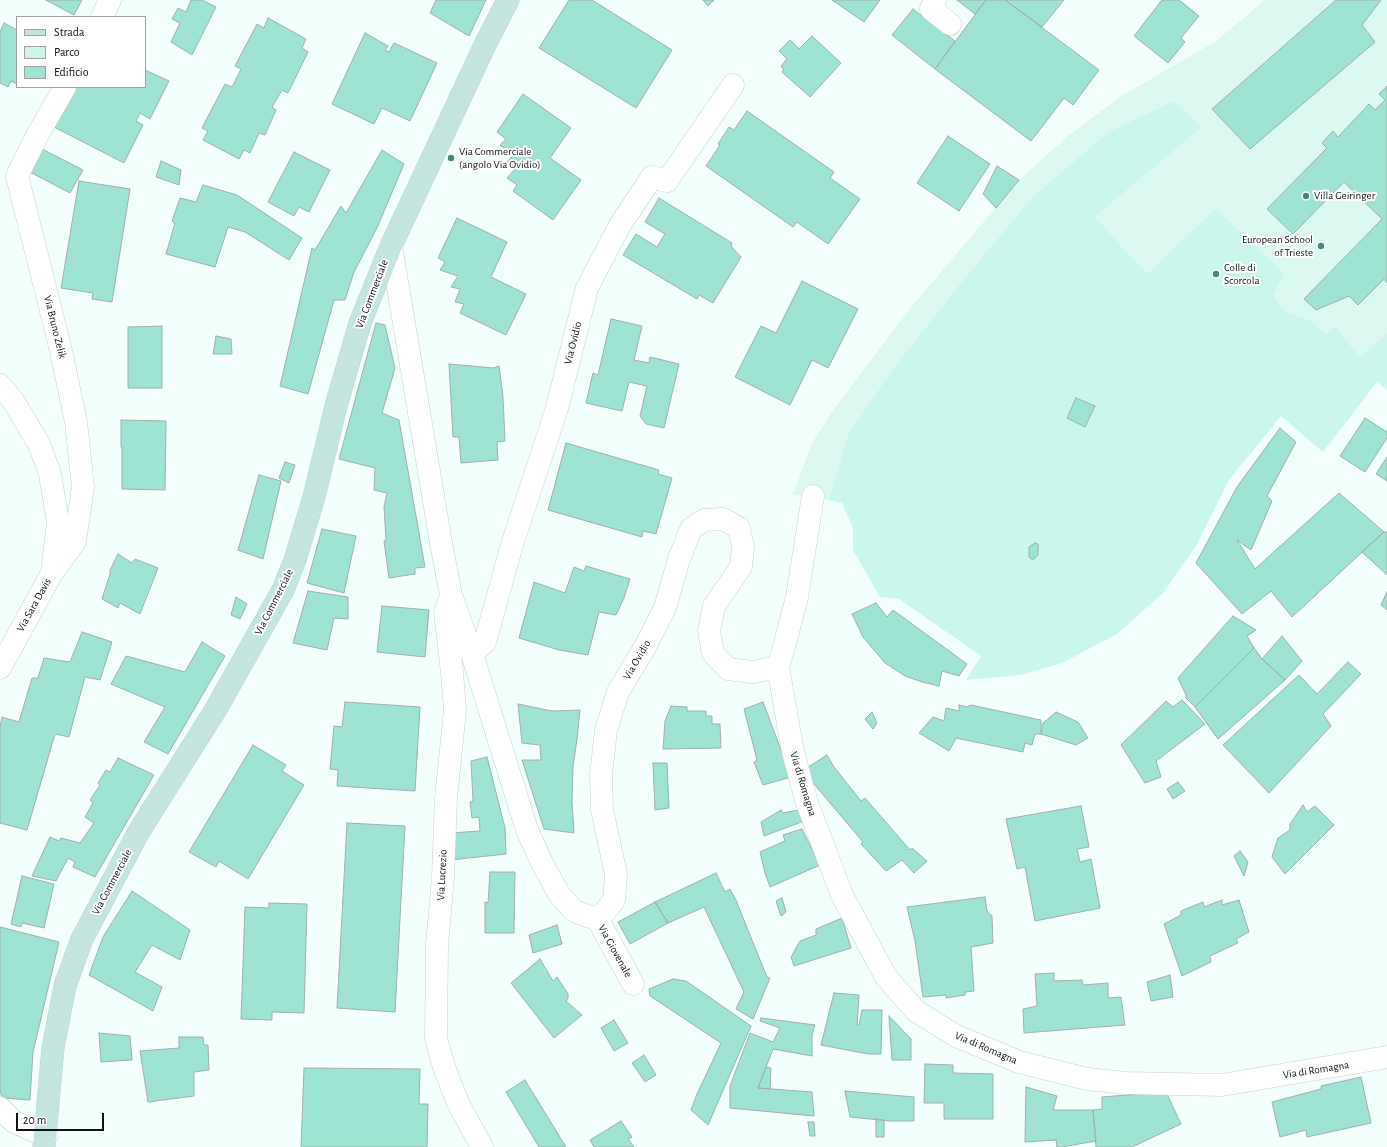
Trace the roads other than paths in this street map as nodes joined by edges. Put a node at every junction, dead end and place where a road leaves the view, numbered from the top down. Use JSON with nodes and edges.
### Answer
{"nodes":[{"id":1,"x":110,"y":0,"type":"edge"},
{"id":2,"x":508,"y":0,"type":"edge"},
{"id":3,"x":935,"y":0,"type":"edge"},
{"id":4,"x":102,"y":16,"type":"edge"},
{"id":5,"x":950,"y":24,"type":"dead end"},
{"id":6,"x":733,"y":84,"type":"dead end"},
{"id":7,"x":64,"y":88,"type":"edge"},
{"id":8,"x":391,"y":246,"type":"junction"},
{"id":9,"x":0,"y":386,"type":"edge"},
{"id":10,"x":813,"y":496,"type":"dead end"},
{"id":11,"x":52,"y":573,"type":"junction"},
{"id":12,"x":451,"y":595,"type":"junction"},
{"id":13,"x":472,"y":654,"type":"junction"},
{"id":14,"x":778,"y":666,"type":"junction"},
{"id":15,"x":0,"y":668,"type":"edge"},
{"id":16,"x":597,"y":918,"type":"junction"},
{"id":17,"x":633,"y":984,"type":"dead end"},
{"id":18,"x":1387,"y":1057,"type":"edge"},
{"id":19,"x":0,"y":1108,"type":"edge"},
{"id":20,"x":45,"y":1142,"type":"edge"},
{"id":21,"x":482,"y":1147,"type":"edge"}],
"edges":[{"from":1,"to":4,"type":"street"},
{"from":2,"to":8,"type":"main road","name":"Via Commerciale"},
{"from":3,"to":5,"type":"street"},
{"from":6,"to":13,"type":"street","name":"Via Ovidio"},
{"from":7,"to":11,"type":"street","name":"Via Bruno Zelik"},
{"from":8,"to":12,"type":"street"},
{"from":8,"to":20,"type":"main road","name":"Via Commerciale"},
{"from":9,"to":11,"type":"street","name":"Via Sara Davis"},
{"from":10,"to":14,"type":"street"},
{"from":11,"to":15,"type":"street","name":"Via Sara Davis"},
{"from":12,"to":13,"type":"street"},
{"from":12,"to":21,"type":"street","name":"Via Lucrezio"},
{"from":13,"to":16,"type":"street"},
{"from":14,"to":16,"type":"street","name":"Via Ovidio"},
{"from":14,"to":18,"type":"street","name":"Via di Romagna"},
{"from":16,"to":17,"type":"street","name":"Via Giovenale"},
{"from":19,"to":20,"type":"street"}]}
